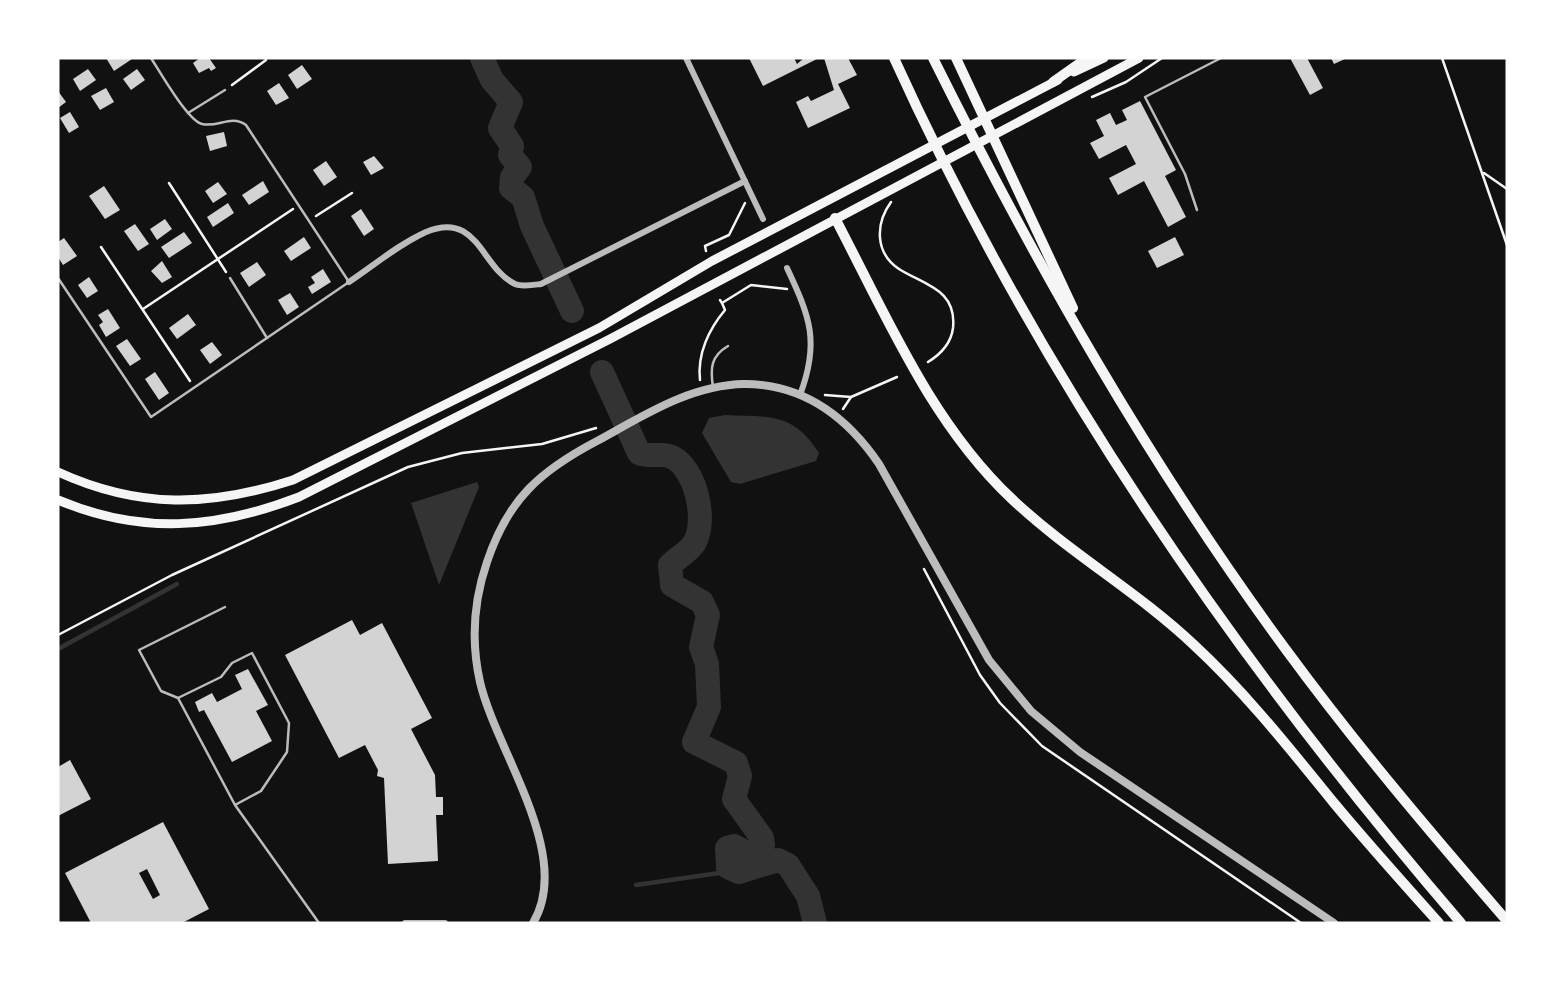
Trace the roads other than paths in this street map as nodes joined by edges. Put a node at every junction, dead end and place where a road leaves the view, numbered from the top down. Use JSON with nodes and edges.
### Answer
{"nodes":[{"id":1,"x":151,"y":58,"type":"edge"},
{"id":2,"x":686,"y":58,"type":"edge"},
{"id":3,"x":894,"y":58,"type":"edge"},
{"id":4,"x":933,"y":58,"type":"edge"},
{"id":5,"x":956,"y":58,"type":"edge"},
{"id":6,"x":1087,"y":58,"type":"edge"},
{"id":7,"x":1104,"y":58,"type":"edge"},
{"id":8,"x":1139,"y":58,"type":"edge"},
{"id":9,"x":1221,"y":58,"type":"edge"},
{"id":10,"x":1053,"y":82,"type":"junction"},
{"id":11,"x":225,"y":90,"type":"road end"},
{"id":12,"x":188,"y":113,"type":"junction"},
{"id":13,"x":745,"y":181,"type":"junction"},
{"id":14,"x":827,"y":201,"type":"junction"},
{"id":15,"x":1197,"y":210,"type":"dead end"},
{"id":16,"x":835,"y":218,"type":"junction"},
{"id":17,"x":764,"y":219,"type":"dead end"},
{"id":18,"x":787,"y":268,"type":"dead end"},
{"id":19,"x":58,"y":278,"type":"edge"},
{"id":20,"x":230,"y":278,"type":"road end"},
{"id":21,"x":349,"y":282,"type":"junction"},
{"id":22,"x":267,"y":338,"type":"junction"},
{"id":23,"x":728,"y":346,"type":"dead end"},
{"id":24,"x":713,"y":387,"type":"junction"},
{"id":25,"x":1114,"y":393,"type":"junction"},
{"id":26,"x":800,"y":395,"type":"junction"},
{"id":27,"x":58,"y":472,"type":"edge"},
{"id":28,"x":58,"y":500,"type":"edge"},
{"id":29,"x":225,"y":607,"type":"dead end"},
{"id":30,"x":178,"y":698,"type":"junction"},
{"id":31,"x":234,"y":805,"type":"junction"},
{"id":32,"x":1507,"y":921,"type":"edge"},
{"id":33,"x":319,"y":923,"type":"edge"},
{"id":34,"x":405,"y":923,"type":"edge"},
{"id":35,"x":444,"y":923,"type":"edge"},
{"id":36,"x":533,"y":923,"type":"edge"},
{"id":37,"x":1334,"y":923,"type":"edge"},
{"id":38,"x":1439,"y":923,"type":"edge"},
{"id":39,"x":1461,"y":923,"type":"edge"}],
"edges":[{"from":1,"to":12,"type":"lane"},
{"from":2,"to":13,"type":"street"},
{"from":3,"to":39,"type":"highway"},
{"from":4,"to":25,"type":"highway"},
{"from":5,"to":25,"type":"highway"},
{"from":6,"to":10,"type":"highway"},
{"from":7,"to":10,"type":"main road"},
{"from":8,"to":16,"type":"main road"},
{"from":9,"to":15,"type":"lane"},
{"from":10,"to":14,"type":"main road"},
{"from":11,"to":12,"type":"lane"},
{"from":12,"to":21,"type":"lane"},
{"from":13,"to":17,"type":"street"},
{"from":13,"to":21,"type":"street"},
{"from":14,"to":16,"type":"main road"},
{"from":14,"to":27,"type":"main road"},
{"from":16,"to":28,"type":"main road"},
{"from":16,"to":38,"type":"highway"},
{"from":18,"to":26,"type":"street"},
{"from":19,"to":22,"type":"lane"},
{"from":20,"to":22,"type":"lane"},
{"from":21,"to":22,"type":"lane"},
{"from":23,"to":24,"type":"lane"},
{"from":24,"to":26,"type":"street"},
{"from":24,"to":36,"type":"street"},
{"from":25,"to":32,"type":"highway"},
{"from":26,"to":37,"type":"street"},
{"from":29,"to":30,"type":"lane"},
{"from":30,"to":31,"type":"lane"},
{"from":30,"to":31,"type":"lane"},
{"from":31,"to":33,"type":"lane"},
{"from":34,"to":35,"type":"street"}]}
